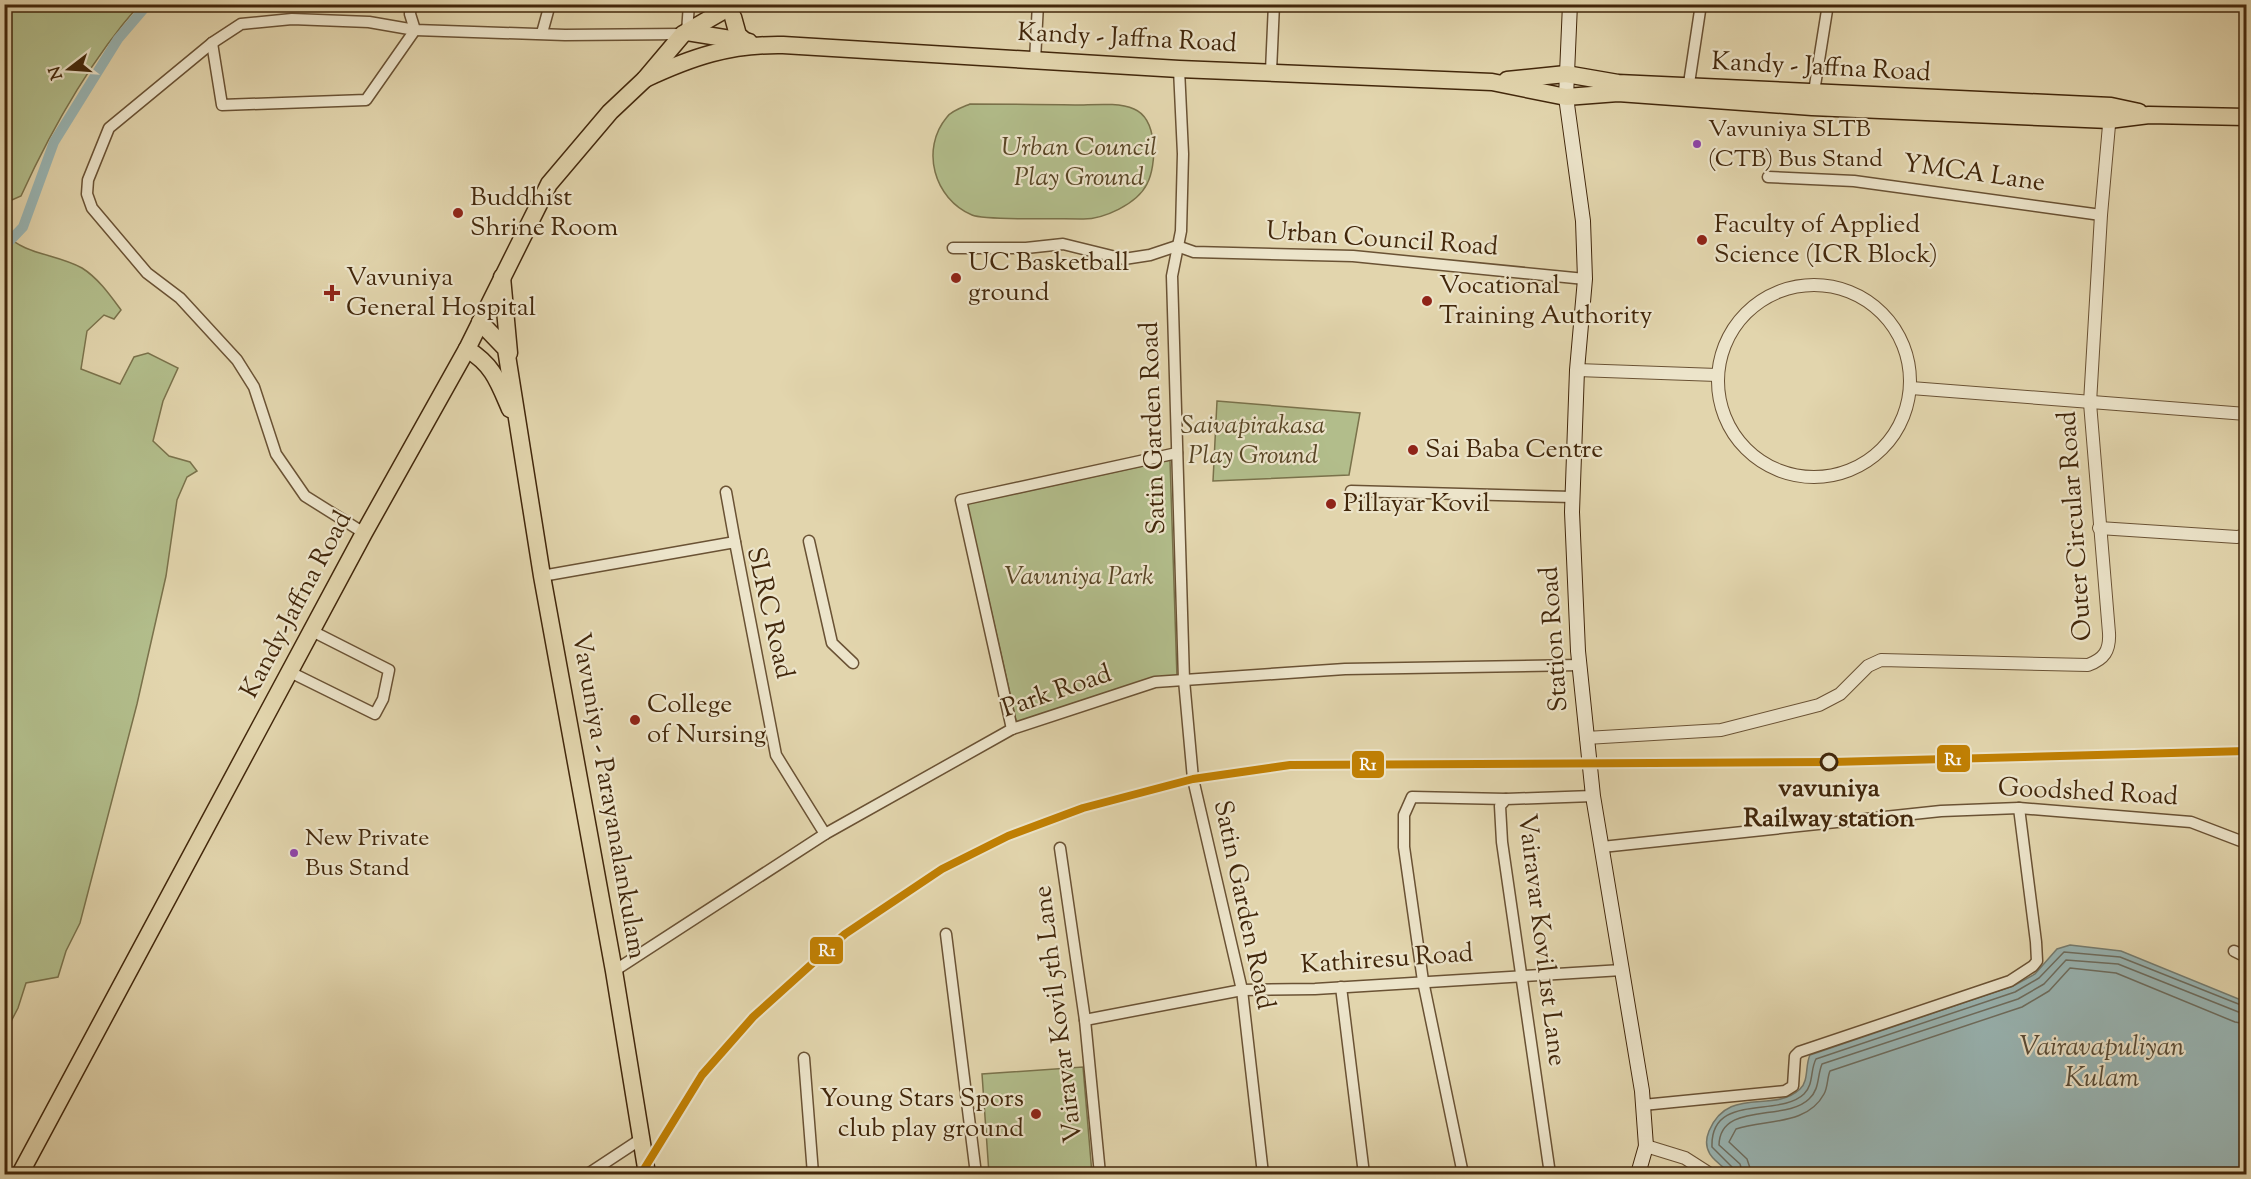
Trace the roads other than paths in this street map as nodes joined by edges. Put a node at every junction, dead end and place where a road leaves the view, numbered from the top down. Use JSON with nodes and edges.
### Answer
{"nodes":[{"id":1,"x":411,"y":4,"type":"edge"},
{"id":2,"x":550,"y":4,"type":"edge"},
{"id":3,"x":689,"y":4,"type":"edge"},
{"id":4,"x":746,"y":4,"type":"edge"},
{"id":5,"x":1038,"y":4,"type":"edge"},
{"id":6,"x":1274,"y":4,"type":"edge"},
{"id":7,"x":1570,"y":4,"type":"edge"},
{"id":8,"x":1701,"y":4,"type":"edge"},
{"id":9,"x":1828,"y":4,"type":"edge"},
{"id":10,"x":734,"y":11,"type":"edge"},
{"id":11,"x":415,"y":30,"type":"junction"},
{"id":12,"x":542,"y":33,"type":"junction"},
{"id":13,"x":685,"y":33,"type":"junction"},
{"id":14,"x":638,"y":35,"type":"junction"},
{"id":15,"x":714,"y":36,"type":"junction"},
{"id":16,"x":752,"y":43,"type":"junction"},
{"id":17,"x":212,"y":44,"type":"junction"},
{"id":18,"x":670,"y":47,"type":"junction"},
{"id":19,"x":694,"y":56,"type":"junction"},
{"id":20,"x":1035,"y":60,"type":"junction"},
{"id":21,"x":1179,"y":69,"type":"junction"},
{"id":22,"x":1271,"y":71,"type":"junction"},
{"id":23,"x":1566,"y":74,"type":"junction"},
{"id":24,"x":645,"y":79,"type":"junction"},
{"id":25,"x":1492,"y":82,"type":"junction"},
{"id":26,"x":1687,"y":93,"type":"junction"},
{"id":27,"x":1566,"y":97,"type":"junction"},
{"id":28,"x":1813,"y":100,"type":"junction"},
{"id":29,"x":2110,"y":113,"type":"junction"},
{"id":30,"x":2247,"y":117,"type":"edge"},
{"id":31,"x":1768,"y":177,"type":"dead end"},
{"id":32,"x":2100,"y":215,"type":"junction"},
{"id":33,"x":1177,"y":246,"type":"junction"},
{"id":34,"x":953,"y":248,"type":"dead end"},
{"id":35,"x":502,"y":276,"type":"junction"},
{"id":36,"x":1585,"y":279,"type":"junction"},
{"id":37,"x":480,"y":322,"type":"junction"},
{"id":38,"x":467,"y":349,"type":"junction"},
{"id":39,"x":1577,"y":370,"type":"junction"},
{"id":40,"x":1717,"y":375,"type":"junction"},
{"id":41,"x":512,"y":382,"type":"junction"},
{"id":42,"x":1911,"y":388,"type":"junction"},
{"id":43,"x":2090,"y":403,"type":"junction"},
{"id":44,"x":2247,"y":414,"type":"edge"},
{"id":45,"x":517,"y":426,"type":"junction"},
{"id":46,"x":1177,"y":453,"type":"junction"},
{"id":47,"x":1351,"y":491,"type":"dead end"},
{"id":48,"x":726,"y":492,"type":"dead end"},
{"id":49,"x":1572,"y":496,"type":"junction"},
{"id":50,"x":2099,"y":528,"type":"junction"},
{"id":51,"x":364,"y":533,"type":"junction"},
{"id":52,"x":2247,"y":535,"type":"edge"},
{"id":53,"x":808,"y":541,"type":"dead end"},
{"id":54,"x":735,"y":542,"type":"junction"},
{"id":55,"x":542,"y":576,"type":"junction"},
{"id":56,"x":312,"y":631,"type":"junction"},
{"id":57,"x":853,"y":663,"type":"dead end"},
{"id":58,"x":1580,"y":665,"type":"junction"},
{"id":59,"x":290,"y":672,"type":"junction"},
{"id":60,"x":1185,"y":680,"type":"junction"},
{"id":61,"x":1012,"y":729,"type":"junction"},
{"id":62,"x":1586,"y":738,"type":"junction"},
{"id":63,"x":1593,"y":796,"type":"junction"},
{"id":64,"x":1506,"y":799,"type":"junction"},
{"id":65,"x":2019,"y":808,"type":"junction"},
{"id":66,"x":825,"y":834,"type":"junction"},
{"id":67,"x":2247,"y":843,"type":"edge"},
{"id":68,"x":1602,"y":847,"type":"junction"},
{"id":69,"x":1060,"y":848,"type":"dead end"},
{"id":70,"x":946,"y":934,"type":"dead end"},
{"id":71,"x":2234,"y":951,"type":"dead end"},
{"id":72,"x":2247,"y":957,"type":"edge"},
{"id":73,"x":1622,"y":970,"type":"junction"},
{"id":74,"x":614,"y":971,"type":"junction"},
{"id":75,"x":1520,"y":975,"type":"junction"},
{"id":76,"x":1423,"y":981,"type":"junction"},
{"id":77,"x":1341,"y":987,"type":"junction"},
{"id":78,"x":1242,"y":990,"type":"junction"},
{"id":79,"x":1085,"y":1020,"type":"junction"},
{"id":80,"x":804,"y":1059,"type":"dead end"},
{"id":81,"x":1643,"y":1106,"type":"junction"},
{"id":82,"x":641,"y":1138,"type":"junction"},
{"id":83,"x":1646,"y":1146,"type":"junction"},
{"id":84,"x":20,"y":1174,"type":"edge"},
{"id":85,"x":588,"y":1174,"type":"edge"},
{"id":86,"x":647,"y":1174,"type":"edge"},
{"id":87,"x":813,"y":1174,"type":"edge"},
{"id":88,"x":976,"y":1174,"type":"edge"},
{"id":89,"x":1100,"y":1174,"type":"edge"},
{"id":90,"x":1263,"y":1174,"type":"edge"},
{"id":91,"x":1364,"y":1174,"type":"edge"},
{"id":92,"x":1463,"y":1174,"type":"edge"},
{"id":93,"x":1550,"y":1174,"type":"edge"},
{"id":94,"x":1638,"y":1174,"type":"edge"},
{"id":95,"x":1710,"y":1174,"type":"edge"}],
"edges":[{"from":1,"to":11,"type":"street"},
{"from":2,"to":12,"type":"street"},
{"from":3,"to":13,"type":"street"},
{"from":4,"to":10,"type":"highway"},
{"from":5,"to":20,"type":"street"},
{"from":6,"to":22,"type":"street"},
{"from":7,"to":23,"type":"main road","name":"Station Road"},
{"from":8,"to":26,"type":"street"},
{"from":9,"to":28,"type":"street"},
{"from":10,"to":13,"type":"highway","name":"Kandy-Jaffna Road"},
{"from":10,"to":15,"type":"highway"},
{"from":10,"to":16,"type":"highway"},
{"from":11,"to":12,"type":"street"},
{"from":11,"to":17,"type":"street"},
{"from":11,"to":17,"type":"street"},
{"from":12,"to":14,"type":"street"},
{"from":13,"to":14,"type":"street"},
{"from":13,"to":15,"type":"highway","name":"Kandy - Jaffna Road"},
{"from":13,"to":18,"type":"highway","name":"Kandy-Jaffna Road"},
{"from":14,"to":18,"type":"street"},
{"from":15,"to":16,"type":"highway","name":"Kandy - Jaffna Road"},
{"from":15,"to":19,"type":"highway"},
{"from":16,"to":19,"type":"highway","name":"Kandy - Jaffna Road"},
{"from":16,"to":20,"type":"highway","name":"Kandy - Jaffna Road"},
{"from":17,"to":51,"type":"street"},
{"from":18,"to":19,"type":"highway"},
{"from":18,"to":24,"type":"highway","name":"Kandy-Jaffna Road"},
{"from":19,"to":24,"type":"highway","name":"Kandy-Jaffna Road"},
{"from":20,"to":21,"type":"highway","name":"Kandy - Jaffna Road"},
{"from":21,"to":22,"type":"highway","name":"Kandy - Jaffna Road"},
{"from":21,"to":33,"type":"street","name":"Satin Garden Road"},
{"from":22,"to":25,"type":"highway","name":"Kandy - Jaffna Road"},
{"from":23,"to":25,"type":"highway","name":"Kandy - Jaffna Road"},
{"from":23,"to":26,"type":"highway","name":"Kandy - Jaffna Road"},
{"from":23,"to":27,"type":"main road","name":"Station Road"},
{"from":24,"to":35,"type":"highway","name":"Kandy-Jaffna Road"},
{"from":25,"to":27,"type":"highway","name":"Kandy - Jaffna Road"},
{"from":26,"to":27,"type":"highway","name":"Kandy - Jaffna Road"},
{"from":26,"to":28,"type":"highway","name":"Kandy - Jaffna Road"},
{"from":27,"to":36,"type":"main road","name":"Station Road"},
{"from":28,"to":29,"type":"highway","name":"Kandy - Jaffna Road"},
{"from":29,"to":30,"type":"highway","name":"Kandy - Jaffna Road"},
{"from":29,"to":32,"type":"street","name":"Outer Circular Road"},
{"from":31,"to":32,"type":"street","name":"YMCA Lane"},
{"from":32,"to":43,"type":"street","name":"Outer Circular Road"},
{"from":33,"to":34,"type":"street"},
{"from":33,"to":36,"type":"street","name":"Urban Council Road"},
{"from":33,"to":46,"type":"street","name":"Satin Garden Road"},
{"from":35,"to":37,"type":"highway","name":"Kandy-Jaffna Road"},
{"from":35,"to":41,"type":"highway"},
{"from":36,"to":39,"type":"main road","name":"Station Road"},
{"from":37,"to":38,"type":"highway","name":"Kandy-Jaffna Road"},
{"from":37,"to":41,"type":"highway"},
{"from":38,"to":45,"type":"highway"},
{"from":38,"to":51,"type":"highway","name":"Kandy-Jaffna Road"},
{"from":39,"to":40,"type":"street"},
{"from":39,"to":49,"type":"main road","name":"Station Road"},
{"from":40,"to":42,"type":"street"},
{"from":40,"to":42,"type":"street"},
{"from":41,"to":45,"type":"highway"},
{"from":42,"to":43,"type":"street"},
{"from":43,"to":44,"type":"street"},
{"from":43,"to":50,"type":"street","name":"Outer Circular Road"},
{"from":45,"to":55,"type":"highway","name":"Vavuniya - Parayanalankulam"},
{"from":46,"to":60,"type":"street","name":"Satin Garden Road"},
{"from":46,"to":61,"type":"street"},
{"from":47,"to":49,"type":"street"},
{"from":48,"to":54,"type":"street"},
{"from":49,"to":58,"type":"main road","name":"Station Road"},
{"from":50,"to":52,"type":"street"},
{"from":50,"to":62,"type":"street","name":"Outer Circular Road"},
{"from":51,"to":56,"type":"highway","name":"Kandy-Jaffna Road"},
{"from":53,"to":57,"type":"street"},
{"from":54,"to":55,"type":"street","name":"SLRC Road"},
{"from":54,"to":66,"type":"street","name":"SLRC Road"},
{"from":55,"to":74,"type":"highway","name":"Vavuniya - Parayanalankulam"},
{"from":56,"to":59,"type":"highway","name":"Kandy-Jaffna Road"},
{"from":56,"to":59,"type":"street"},
{"from":58,"to":60,"type":"street","name":"Park Road"},
{"from":58,"to":62,"type":"main road","name":"Station Road"},
{"from":59,"to":84,"type":"highway","name":"Kandy-Jaffna Road"},
{"from":60,"to":61,"type":"street","name":"Park Road"},
{"from":60,"to":78,"type":"street","name":"Satin Garden Road"},
{"from":61,"to":66,"type":"street","name":"Park Road"},
{"from":62,"to":63,"type":"main road","name":"Station Road"},
{"from":63,"to":64,"type":"street","name":"Vairavar Kovil 1st Lane"},
{"from":63,"to":68,"type":"main road","name":"Station Road"},
{"from":64,"to":75,"type":"street","name":"Vairavar Kovil 1st Lane"},
{"from":64,"to":76,"type":"street"},
{"from":65,"to":67,"type":"street","name":"Goodshed Road"},
{"from":65,"to":68,"type":"street","name":"Goodshed Road"},
{"from":65,"to":81,"type":"street"},
{"from":66,"to":74,"type":"street","name":"Park Road"},
{"from":68,"to":73,"type":"main road","name":"Station Road"},
{"from":69,"to":79,"type":"street","name":"Vairavar Kovil 5th Lane"},
{"from":70,"to":88,"type":"street"},
{"from":71,"to":72,"type":"street"},
{"from":73,"to":75,"type":"street","name":"Kathiresu Road"},
{"from":73,"to":81,"type":"main road","name":"Station Road"},
{"from":74,"to":82,"type":"highway","name":"Vavuniya - Parayanalankulam"},
{"from":75,"to":76,"type":"street","name":"Kathiresu Road"},
{"from":75,"to":93,"type":"street","name":"Vairavar Kovil 1st Lane"},
{"from":76,"to":77,"type":"street","name":"Kathiresu Road"},
{"from":76,"to":92,"type":"street"},
{"from":77,"to":78,"type":"street","name":"Kathiresu Road"},
{"from":77,"to":91,"type":"street"},
{"from":78,"to":79,"type":"street","name":"Kathiresu Road"},
{"from":78,"to":90,"type":"street","name":"Satin Garden Road"},
{"from":79,"to":89,"type":"street","name":"Vairavar Kovil 5th Lane"},
{"from":80,"to":87,"type":"street"},
{"from":81,"to":83,"type":"main road","name":"Station Road"},
{"from":82,"to":85,"type":"street"},
{"from":82,"to":86,"type":"highway","name":"Vavuniya - Parayanalankulam"},
{"from":83,"to":94,"type":"main road","name":"Station Road"},
{"from":83,"to":95,"type":"street"}]}
